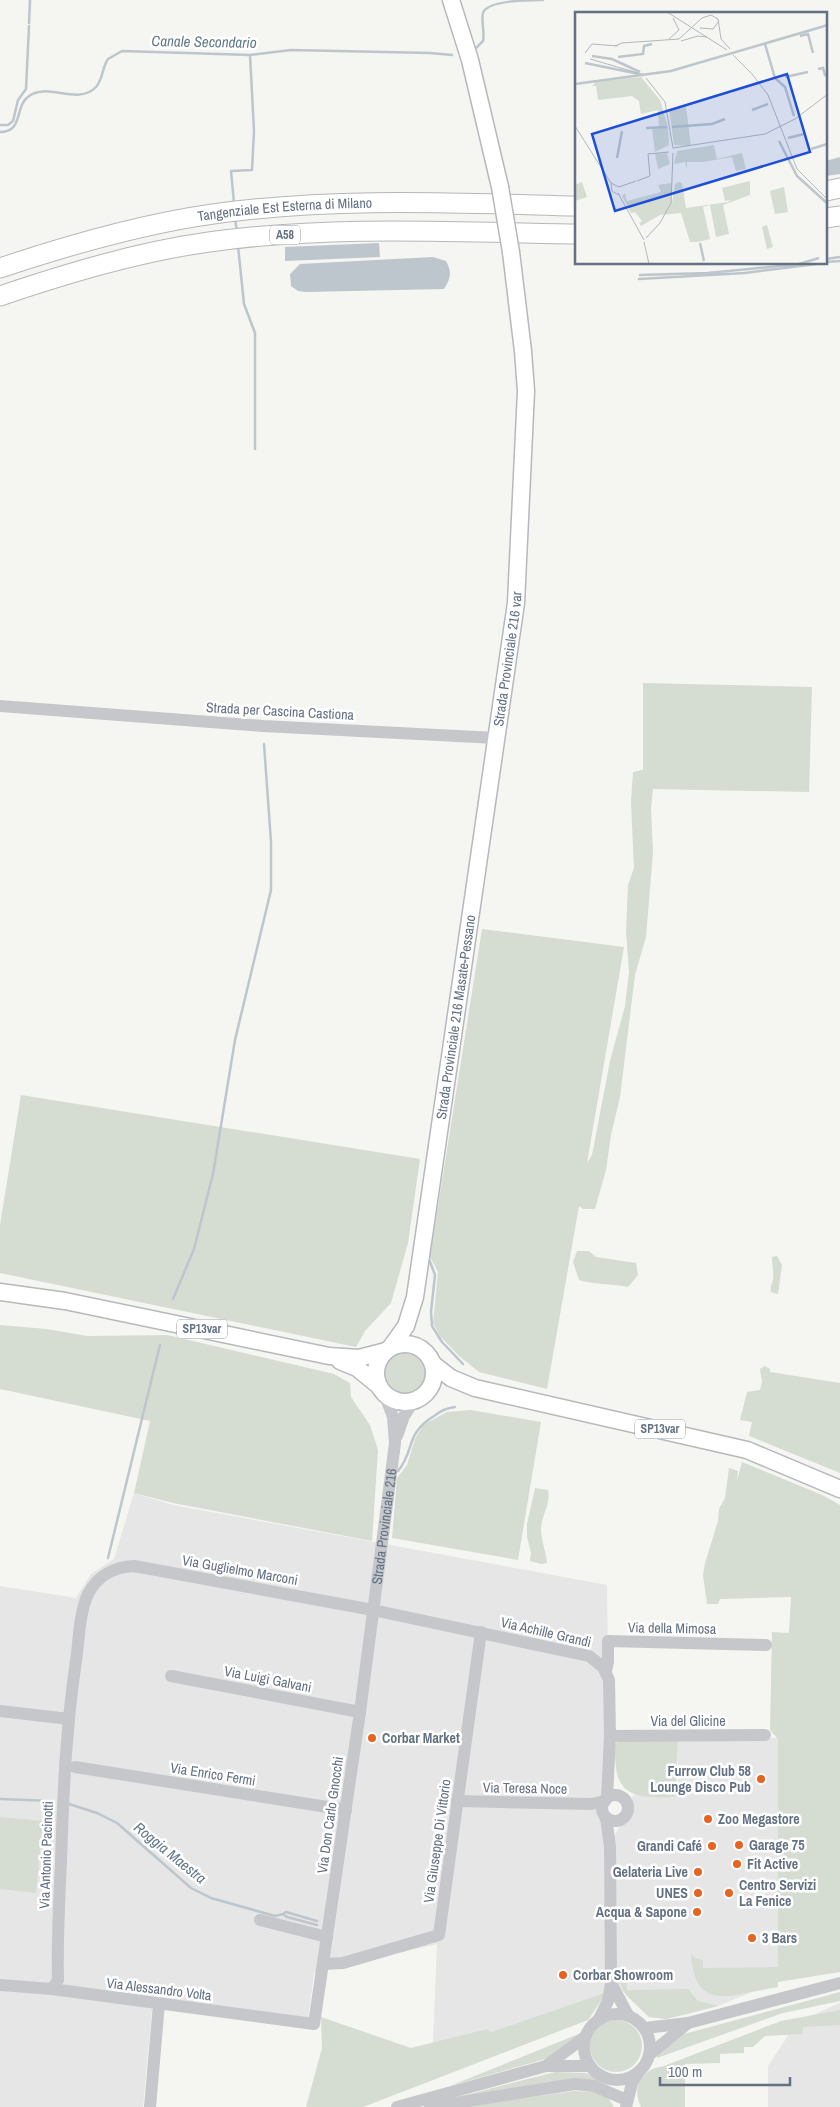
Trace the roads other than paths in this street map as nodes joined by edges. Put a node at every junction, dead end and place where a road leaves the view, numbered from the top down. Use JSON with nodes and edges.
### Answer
{"nodes":[{"id":1,"x":451,"y":0,"type":"edge"},
{"id":2,"x":575,"y":206,"type":"edge"},
{"id":3,"x":575,"y":234,"type":"edge"},
{"id":4,"x":0,"y":268,"type":"edge"},
{"id":5,"x":0,"y":296,"type":"edge"},
{"id":6,"x":0,"y":706,"type":"edge"},
{"id":7,"x":496,"y":738,"type":"junction"},
{"id":8,"x":0,"y":1292,"type":"edge"},
{"id":9,"x":415,"y":1297,"type":"junction"},
{"id":10,"x":388,"y":1349,"type":"junction"},
{"id":11,"x":329,"y":1356,"type":"junction"},
{"id":12,"x":430,"y":1359,"type":"junction"},
{"id":13,"x":475,"y":1388,"type":"junction"},
{"id":14,"x":381,"y":1390,"type":"junction"},
{"id":15,"x":419,"y":1399,"type":"junction"},
{"id":16,"x":394,"y":1443,"type":"junction"},
{"id":17,"x":840,"y":1489,"type":"edge"},
{"id":18,"x":102,"y":1576,"type":"joint"},
{"id":19,"x":373,"y":1610,"type":"junction"},
{"id":20,"x":481,"y":1632,"type":"junction"},
{"id":21,"x":766,"y":1645,"type":"dead end"},
{"id":22,"x":606,"y":1671,"type":"junction"},
{"id":23,"x":171,"y":1676,"type":"dead end"},
{"id":24,"x":0,"y":1711,"type":"edge"},
{"id":25,"x":360,"y":1712,"type":"junction"},
{"id":26,"x":69,"y":1719,"type":"junction"},
{"id":27,"x":765,"y":1735,"type":"dead end"},
{"id":28,"x":610,"y":1736,"type":"junction"},
{"id":29,"x":75,"y":1767,"type":"dead end"},
{"id":30,"x":610,"y":1774,"type":"junction"},
{"id":31,"x":621,"y":1796,"type":"junction"},
{"id":32,"x":458,"y":1801,"type":"junction"},
{"id":33,"x":606,"y":1807,"type":"junction"},
{"id":34,"x":346,"y":1810,"type":"junction"},
{"id":35,"x":622,"y":1819,"type":"junction"},
{"id":36,"x":610,"y":1847,"type":"junction"},
{"id":37,"x":260,"y":1920,"type":"dead end"},
{"id":38,"x":327,"y":1937,"type":"junction"},
{"id":39,"x":323,"y":1964,"type":"junction"},
{"id":40,"x":611,"y":1983,"type":"junction"},
{"id":41,"x":840,"y":1983,"type":"edge"},
{"id":42,"x":0,"y":1985,"type":"edge"},
{"id":43,"x":52,"y":1989,"type":"junction"},
{"id":44,"x":159,"y":2004,"type":"junction"},
{"id":45,"x":628,"y":2015,"type":"junction"},
{"id":46,"x":599,"y":2019,"type":"junction"},
{"id":47,"x":688,"y":2023,"type":"junction"},
{"id":48,"x":314,"y":2024,"type":"joint"},
{"id":49,"x":645,"y":2028,"type":"junction"},
{"id":50,"x":585,"y":2037,"type":"junction"},
{"id":51,"x":650,"y":2054,"type":"junction"},
{"id":52,"x":546,"y":2066,"type":"junction"},
{"id":53,"x":590,"y":2066,"type":"junction"},
{"id":54,"x":638,"y":2073,"type":"junction"},
{"id":55,"x":607,"y":2078,"type":"junction"},
{"id":56,"x":628,"y":2102,"type":"edge"},
{"id":57,"x":150,"y":2107,"type":"edge"},
{"id":58,"x":398,"y":2107,"type":"edge"},
{"id":59,"x":430,"y":2107,"type":"edge"}],
"edges":[{"from":1,"to":7,"type":"main road","name":"Strada Provinciale 216 var","bridge":true},
{"from":2,"to":4,"type":"highway","name":"Tangenziale Est Esterna di Milano","number":"A58"},
{"from":3,"to":5,"type":"highway","name":"Tangenziale Est Esterna di Milano","number":"A58"},
{"from":6,"to":7,"type":"street","name":"Strada per Cascina Castiona"},
{"from":7,"to":9,"type":"main road","name":"Strada Provinciale 216 Masate-Pessano"},
{"from":8,"to":11,"type":"main road","number":"SP13var"},
{"from":9,"to":10,"type":"main road"},
{"from":9,"to":12,"type":"main road"},
{"from":10,"to":11,"type":"main road","number":"SP13var"},
{"from":10,"to":12,"type":"main road","number":"SP13var"},
{"from":10,"to":14,"type":"main road"},
{"from":11,"to":14,"type":"main road","number":"SP13var"},
{"from":12,"to":13,"type":"main road","number":"SP13var"},
{"from":12,"to":15,"type":"main road"},
{"from":13,"to":15,"type":"main road","number":"SP13var"},
{"from":13,"to":17,"type":"main road","number":"SP13var"},
{"from":14,"to":15,"type":"main road","number":"SP13var"},
{"from":14,"to":16,"type":"street","name":"Strada Provinciale 216"},
{"from":15,"to":16,"type":"street","name":"Strada Provinciale 216"},
{"from":16,"to":19,"type":"street","name":"Strada Provinciale 216"},
{"from":18,"to":19,"type":"street","name":"Via Guglielmo Marconi"},
{"from":18,"to":26,"type":"street","name":"Via Antonio Pacinotti"},
{"from":19,"to":20,"type":"street","name":"Via Achille Grandi"},
{"from":19,"to":25,"type":"street","name":"Via Don Carlo Gnocchi"},
{"from":20,"to":22,"type":"street","name":"Via Achille Grandi"},
{"from":20,"to":32,"type":"street","name":"Via Giuseppe Di Vittorio"},
{"from":21,"to":22,"type":"street","name":"Via della Mimosa"},
{"from":22,"to":28,"type":"street"},
{"from":23,"to":25,"type":"street","name":"Via Luigi Galvani"},
{"from":24,"to":26,"type":"street"},
{"from":25,"to":34,"type":"street","name":"Via Don Carlo Gnocchi"},
{"from":26,"to":43,"type":"street","name":"Via Antonio Pacinotti"},
{"from":27,"to":28,"type":"street","name":"Via del Glicine"},
{"from":28,"to":30,"type":"street"},
{"from":29,"to":34,"type":"street","name":"Via Enrico Fermi"},
{"from":30,"to":31,"type":"street"},
{"from":30,"to":33,"type":"street"},
{"from":31,"to":33,"type":"street"},
{"from":31,"to":35,"type":"street"},
{"from":32,"to":33,"type":"street","name":"Via Teresa Noce"},
{"from":32,"to":39,"type":"street","name":"Via Giuseppe Di Vittorio"},
{"from":33,"to":35,"type":"street"},
{"from":33,"to":36,"type":"street"},
{"from":34,"to":38,"type":"street","name":"Via Don Carlo Gnocchi"},
{"from":35,"to":36,"type":"street"},
{"from":36,"to":40,"type":"street"},
{"from":37,"to":38,"type":"street"},
{"from":38,"to":39,"type":"street","name":"Via Don Carlo Gnocchi"},
{"from":39,"to":48,"type":"street","name":"Via Don Carlo Gnocchi"},
{"from":40,"to":45,"type":"street"},
{"from":40,"to":46,"type":"street"},
{"from":41,"to":47,"type":"street"},
{"from":42,"to":43,"type":"street","name":"Via Alessandro Volta"},
{"from":43,"to":44,"type":"street","name":"Via Alessandro Volta"},
{"from":44,"to":48,"type":"street","name":"Via Alessandro Volta"},
{"from":44,"to":57,"type":"street"},
{"from":45,"to":46,"type":"street"},
{"from":45,"to":49,"type":"street"},
{"from":46,"to":50,"type":"street"},
{"from":47,"to":49,"type":"street"},
{"from":47,"to":51,"type":"street"},
{"from":49,"to":51,"type":"street"},
{"from":50,"to":52,"type":"street"},
{"from":50,"to":53,"type":"street"},
{"from":51,"to":54,"type":"street"},
{"from":52,"to":53,"type":"street"},
{"from":52,"to":58,"type":"street"},
{"from":53,"to":55,"type":"street"},
{"from":54,"to":55,"type":"street"},
{"from":54,"to":56,"type":"street"},
{"from":55,"to":56,"type":"street"},
{"from":56,"to":59,"type":"street"}]}
